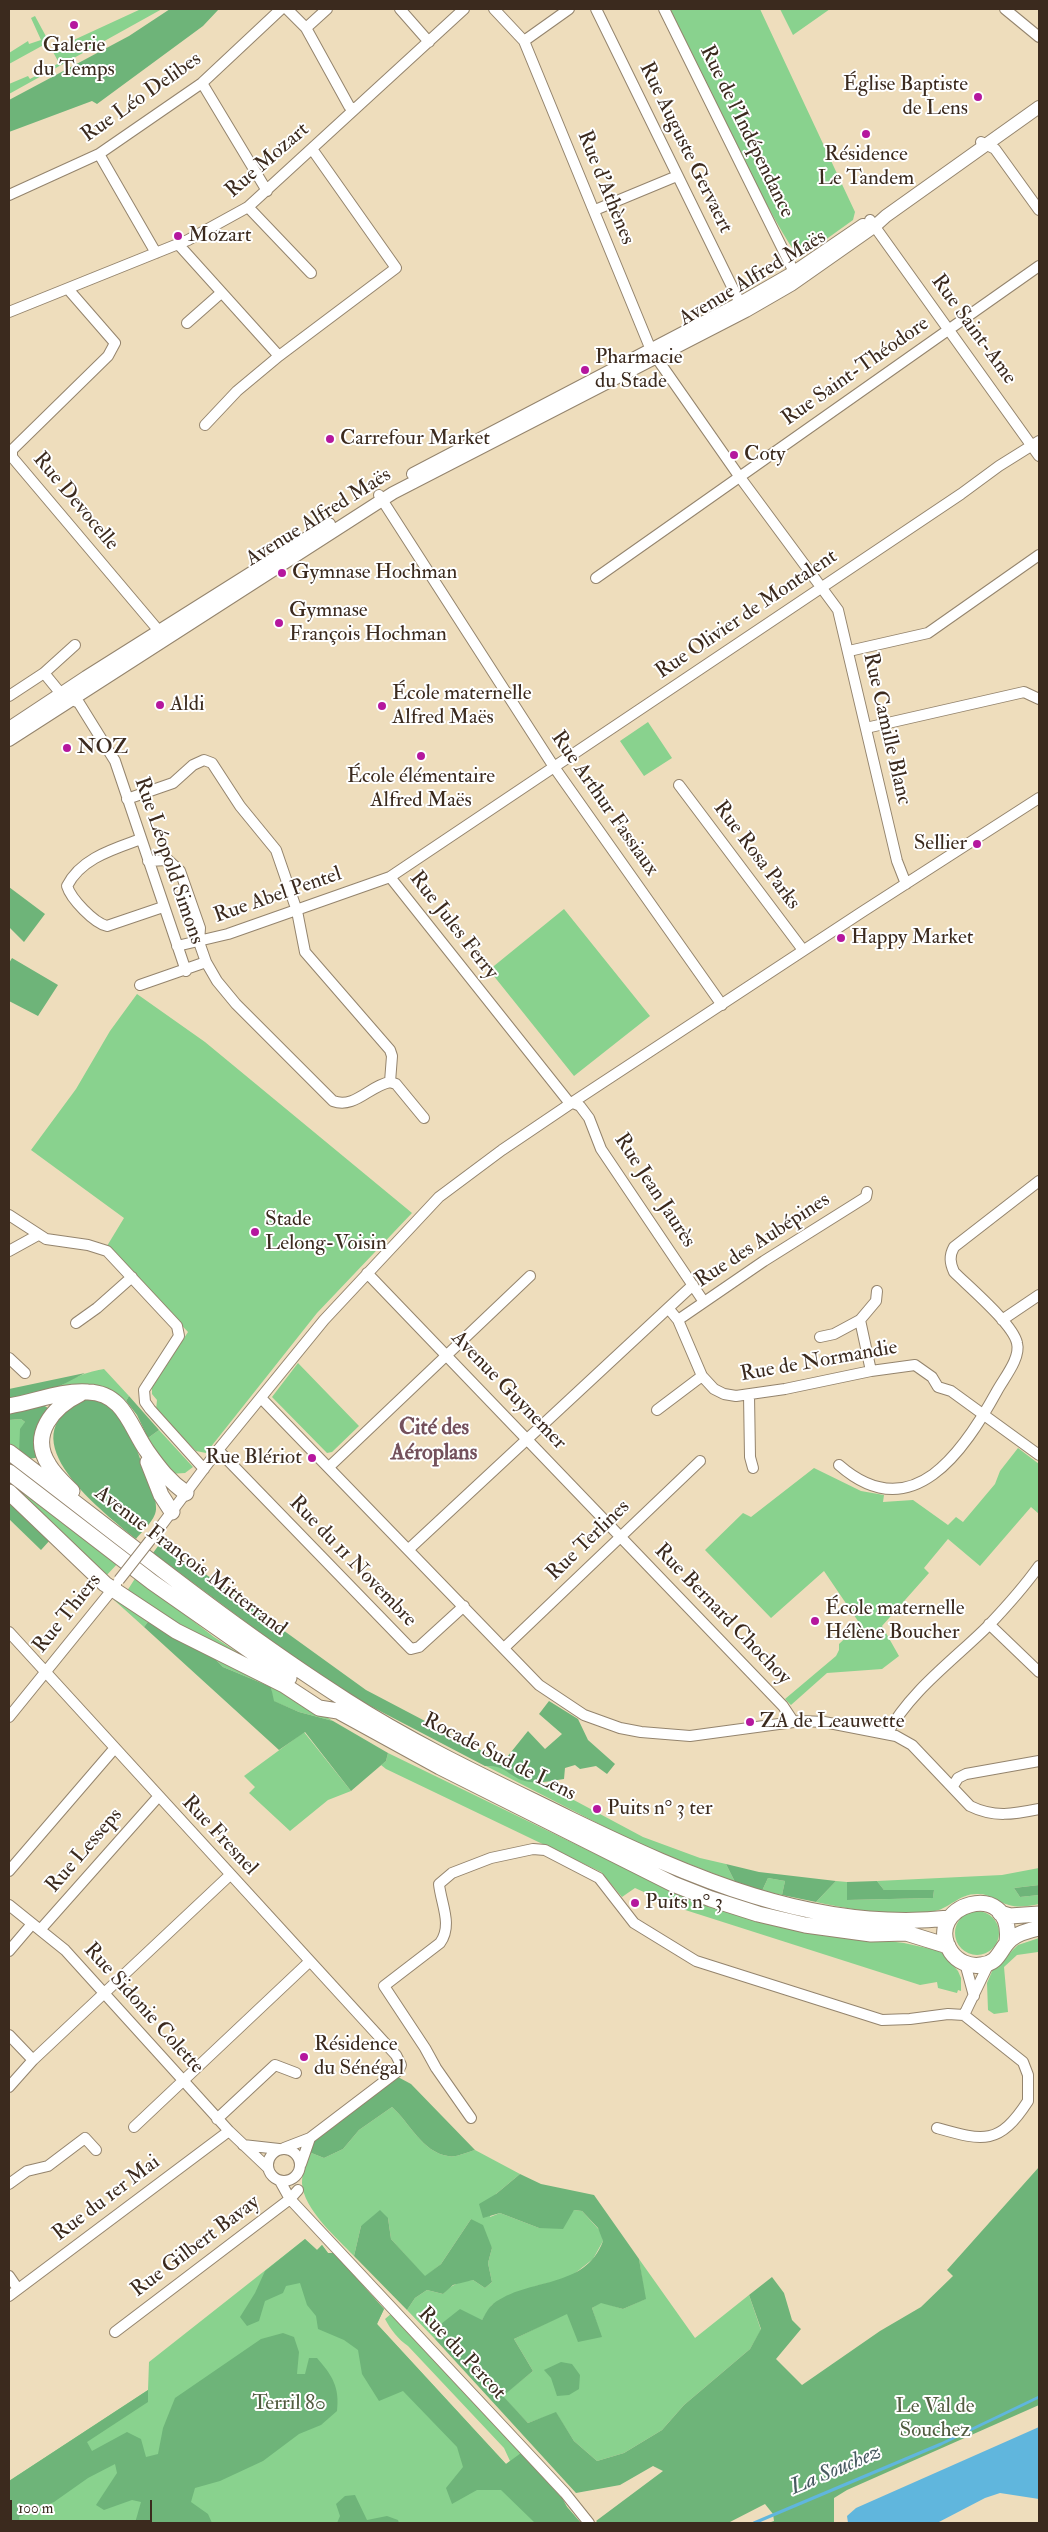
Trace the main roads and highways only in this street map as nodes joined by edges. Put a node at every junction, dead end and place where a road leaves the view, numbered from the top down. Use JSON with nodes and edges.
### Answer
{"nodes":[{"id":1,"x":1039,"y":100,"type":"edge"},
{"id":2,"x":1039,"y":107,"type":"edge"},
{"id":3,"x":984,"y":143,"type":"junction"},
{"id":4,"x":873,"y":223,"type":"junction"},
{"id":5,"x":653,"y":354,"type":"junction"},
{"id":6,"x":381,"y":498,"type":"junction"},
{"id":7,"x":68,"y":697,"type":"junction"},
{"id":8,"x":9,"y":728,"type":"edge"},
{"id":9,"x":9,"y":740,"type":"edge"},
{"id":10,"x":83,"y":1392,"type":"junction"},
{"id":11,"x":9,"y":1406,"type":"edge"},
{"id":12,"x":146,"y":1450,"type":"junction"},
{"id":13,"x":9,"y":1452,"type":"edge"},
{"id":14,"x":9,"y":1472,"type":"edge"},
{"id":15,"x":9,"y":1492,"type":"edge"},
{"id":16,"x":186,"y":1492,"type":"road end"},
{"id":17,"x":172,"y":1512,"type":"road end"},
{"id":18,"x":91,"y":1515,"type":"junction"},
{"id":19,"x":343,"y":1707,"type":"junction"},
{"id":20,"x":1000,"y":1913,"type":"junction"},
{"id":21,"x":1039,"y":1914,"type":"edge"},
{"id":22,"x":950,"y":1918,"type":"junction"},
{"id":23,"x":1039,"y":1928,"type":"edge"},
{"id":24,"x":1007,"y":1942,"type":"junction"},
{"id":25,"x":948,"y":1946,"type":"junction"}],
"edges":[{"from":1,"to":3,"type":"main road","name":"Avenue Alfred Maës"},
{"from":2,"to":3,"type":"main road","name":"Avenue Alfred Maës"},
{"from":3,"to":4,"type":"main road","name":"Avenue Alfred Maës"},
{"from":4,"to":5,"type":"main road","name":"Avenue Alfred Maës"},
{"from":4,"to":5,"type":"main road","name":"Avenue Alfred Maës"},
{"from":5,"to":6,"type":"main road","name":"Avenue Alfred Maës"},
{"from":6,"to":7,"type":"main road","name":"Avenue Alfred Maës"},
{"from":6,"to":7,"type":"main road","name":"Avenue Alfred Maës"},
{"from":7,"to":8,"type":"main road","name":"Avenue Alfred Maës"},
{"from":7,"to":9,"type":"main road","name":"Avenue Alfred Maës"},
{"from":10,"to":11,"type":"highway"},
{"from":10,"to":12,"type":"highway"},
{"from":10,"to":18,"type":"highway"},
{"from":12,"to":16,"type":"highway"},
{"from":12,"to":17,"type":"highway"},
{"from":13,"to":18,"type":"highway","name":"Avenue François Mitterrand"},
{"from":14,"to":19,"type":"highway","name":"Avenue François Mitterrand"},
{"from":15,"to":19,"type":"highway"},
{"from":18,"to":19,"type":"highway","name":"Avenue François Mitterrand"},
{"from":19,"to":22,"type":"highway","name":"Rocade Sud de Lens"},
{"from":19,"to":25,"type":"highway","name":"Rocade Sud de Lens"},
{"from":20,"to":21,"type":"highway"},
{"from":20,"to":22,"type":"highway"},
{"from":20,"to":24,"type":"highway"},
{"from":22,"to":25,"type":"highway"},
{"from":23,"to":24,"type":"highway"},
{"from":24,"to":25,"type":"highway"}]}
